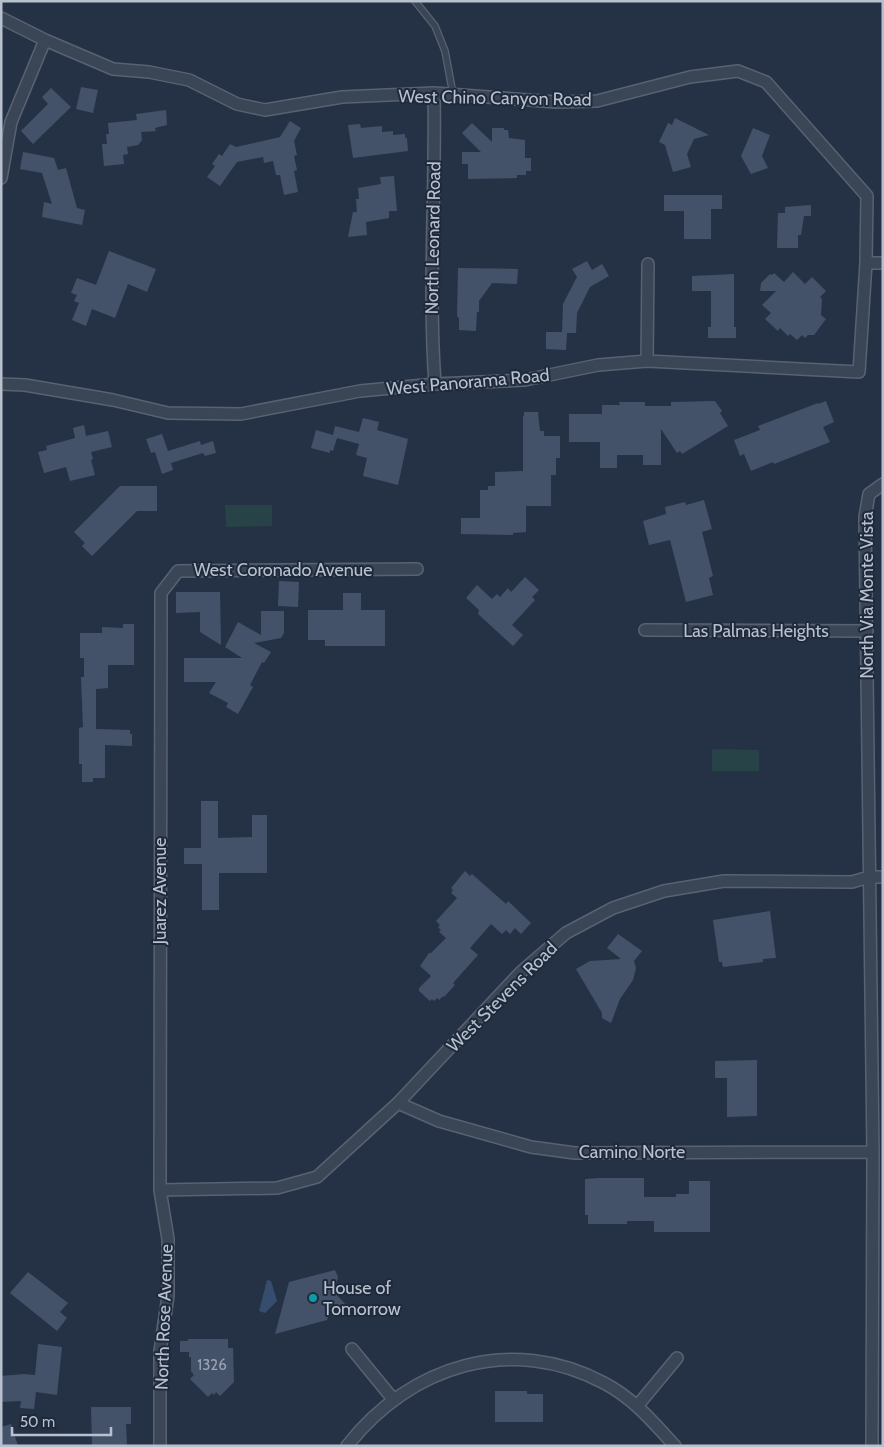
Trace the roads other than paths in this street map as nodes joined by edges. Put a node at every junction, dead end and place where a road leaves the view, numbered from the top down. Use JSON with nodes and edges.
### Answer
{"nodes":[{"id":1,"x":415,"y":1,"type":"edge"},
{"id":2,"x":1,"y":18,"type":"edge"},
{"id":3,"x":45,"y":40,"type":"junction"},
{"id":4,"x":434,"y":93,"type":"junction"},
{"id":5,"x":453,"y":94,"type":"junction"},
{"id":6,"x":1,"y":178,"type":"edge"},
{"id":7,"x":866,"y":263,"type":"junction"},
{"id":8,"x":883,"y":263,"type":"edge"},
{"id":9,"x":648,"y":264,"type":"dead end"},
{"id":10,"x":647,"y":361,"type":"junction"},
{"id":11,"x":1,"y":384,"type":"edge"},
{"id":12,"x":434,"y":384,"type":"junction"},
{"id":13,"x":883,"y":484,"type":"edge"},
{"id":14,"x":417,"y":569,"type":"dead end"},
{"id":15,"x":161,"y":593,"type":"joint"},
{"id":16,"x":645,"y":630,"type":"dead end"},
{"id":17,"x":867,"y":631,"type":"junction"},
{"id":18,"x":869,"y":877,"type":"junction"},
{"id":19,"x":883,"y":877,"type":"edge"},
{"id":20,"x":877,"y":1073,"type":"edge"},
{"id":21,"x":398,"y":1103,"type":"junction"},
{"id":22,"x":873,"y":1152,"type":"junction"},
{"id":23,"x":160,"y":1190,"type":"junction"},
{"id":24,"x":352,"y":1349,"type":"dead end"},
{"id":25,"x":677,"y":1358,"type":"dead end"},
{"id":26,"x":393,"y":1399,"type":"junction"},
{"id":27,"x":638,"y":1406,"type":"junction"},
{"id":28,"x":160,"y":1446,"type":"edge"},
{"id":29,"x":347,"y":1446,"type":"edge"},
{"id":30,"x":675,"y":1446,"type":"edge"},
{"id":31,"x":872,"y":1446,"type":"edge"}],
"edges":[{"from":1,"to":5,"type":"lane"},
{"from":2,"to":3,"type":"street","name":"West Chino Canyon Road"},
{"from":3,"to":4,"type":"street","name":"West Chino Canyon Road"},
{"from":3,"to":6,"type":"street"},
{"from":4,"to":5,"type":"street","name":"West Chino Canyon Road"},
{"from":4,"to":12,"type":"street","name":"North Leonard Road"},
{"from":5,"to":7,"type":"street","name":"West Chino Canyon Road"},
{"from":7,"to":8,"type":"street"},
{"from":7,"to":10,"type":"street","name":"West Panorama Road"},
{"from":9,"to":10,"type":"street"},
{"from":10,"to":12,"type":"street","name":"West Panorama Road"},
{"from":11,"to":12,"type":"street","name":"West Panorama Road"},
{"from":13,"to":17,"type":"street","name":"North Via Monte Vista"},
{"from":14,"to":15,"type":"street","name":"West Coronado Avenue"},
{"from":15,"to":23,"type":"street","name":"Juarez Avenue"},
{"from":16,"to":17,"type":"street","name":"Las Palmas Heights"},
{"from":17,"to":18,"type":"street","name":"North Via Monte Vista"},
{"from":18,"to":19,"type":"street","name":"West Stevens Road"},
{"from":18,"to":20,"type":"street","name":"North Via Monte Vista"},
{"from":18,"to":21,"type":"street","name":"West Stevens Road"},
{"from":20,"to":22,"type":"street","name":"North Via Monte Vista"},
{"from":21,"to":22,"type":"street","name":"Camino Norte"},
{"from":21,"to":23,"type":"street","name":"West Stevens Road"},
{"from":22,"to":31,"type":"street","name":"North Via Monte Vista"},
{"from":23,"to":28,"type":"street","name":"North Rose Avenue"},
{"from":24,"to":26,"type":"street"},
{"from":25,"to":27,"type":"street"},
{"from":26,"to":27,"type":"street"},
{"from":26,"to":29,"type":"street"},
{"from":27,"to":30,"type":"street"}]}
